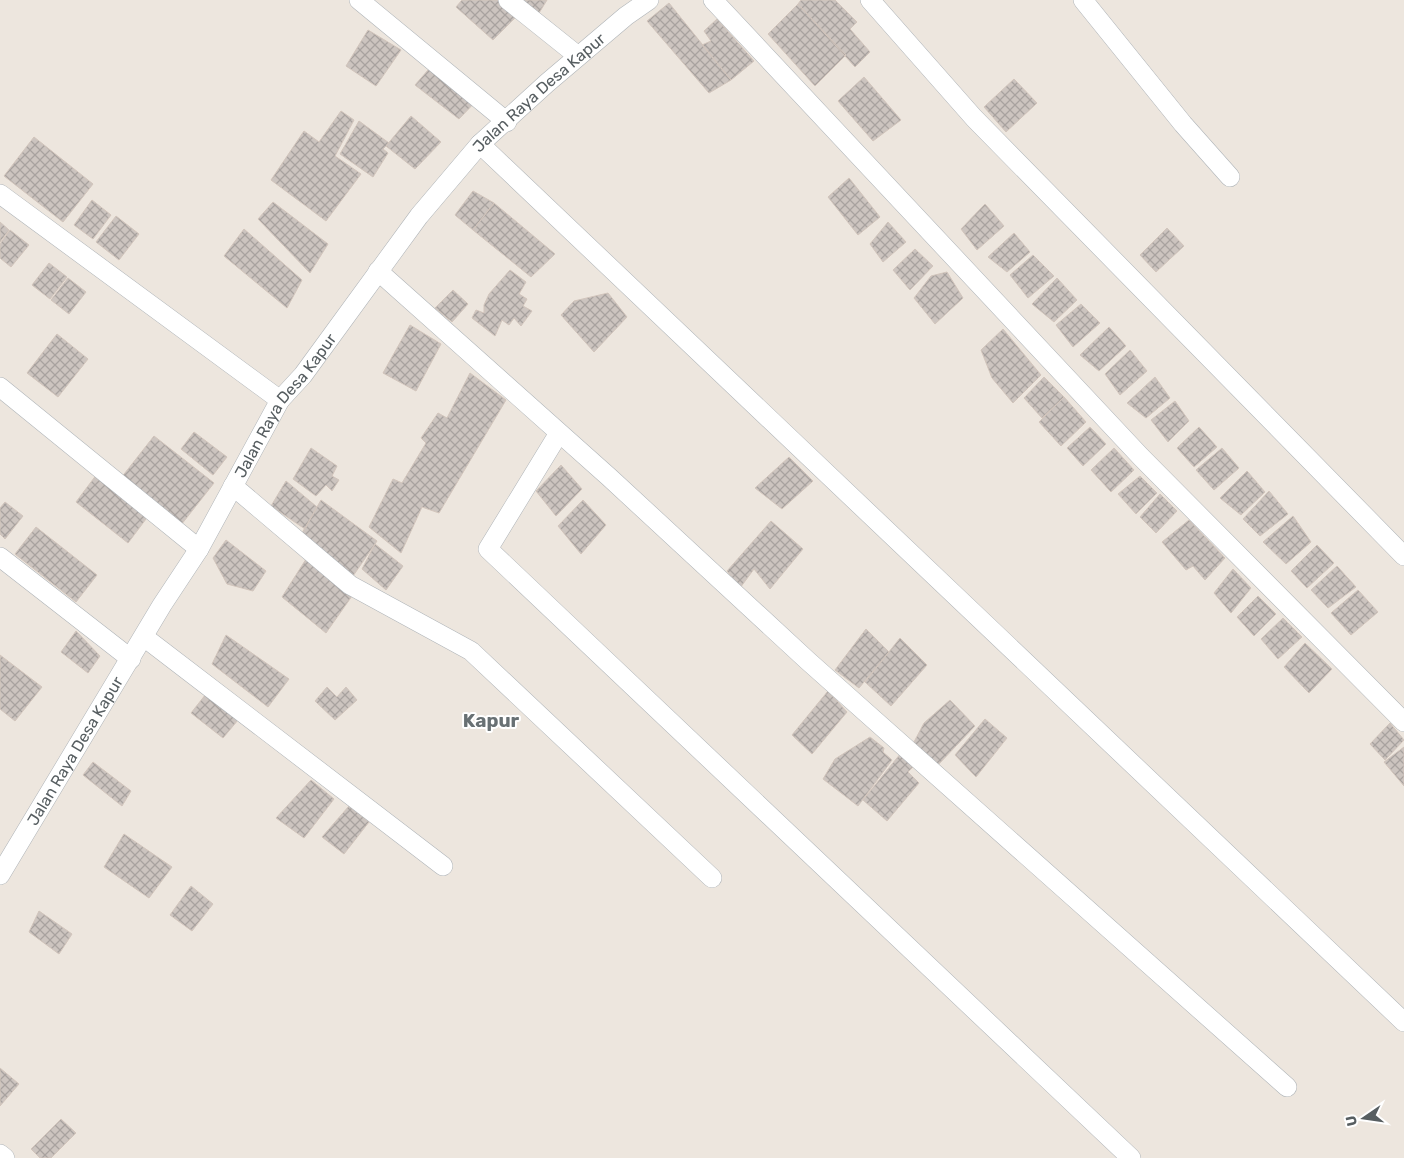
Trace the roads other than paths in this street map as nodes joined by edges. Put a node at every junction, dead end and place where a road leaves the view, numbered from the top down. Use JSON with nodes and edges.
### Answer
{"nodes":[{"id":1,"x":359,"y":0,"type":"edge"},
{"id":2,"x":508,"y":0,"type":"edge"},
{"id":3,"x":649,"y":0,"type":"edge"},
{"id":4,"x":713,"y":0,"type":"edge"},
{"id":5,"x":870,"y":0,"type":"edge"},
{"id":6,"x":1082,"y":0,"type":"edge"},
{"id":7,"x":578,"y":56,"type":"junction"},
{"id":8,"x":507,"y":122,"type":"junction"},
{"id":9,"x":480,"y":144,"type":"junction"},
{"id":10,"x":1230,"y":177,"type":"dead end"},
{"id":11,"x":0,"y":194,"type":"edge"},
{"id":12,"x":378,"y":272,"type":"junction"},
{"id":13,"x":0,"y":387,"type":"edge"},
{"id":14,"x":280,"y":400,"type":"junction"},
{"id":15,"x":559,"y":432,"type":"junction"},
{"id":16,"x":233,"y":486,"type":"junction"},
{"id":17,"x":199,"y":549,"type":"junction"},
{"id":18,"x":1404,"y":556,"type":"edge"},
{"id":19,"x":0,"y":557,"type":"edge"},
{"id":20,"x":144,"y":637,"type":"junction"},
{"id":21,"x":131,"y":659,"type":"junction"},
{"id":22,"x":1404,"y":722,"type":"edge"},
{"id":23,"x":443,"y":866,"type":"dead end"},
{"id":24,"x":0,"y":875,"type":"edge"},
{"id":25,"x":712,"y":878,"type":"dead end"},
{"id":26,"x":1404,"y":1022,"type":"edge"},
{"id":27,"x":1287,"y":1087,"type":"dead end"},
{"id":28,"x":0,"y":1154,"type":"edge"},
{"id":29,"x":4,"y":1158,"type":"edge"},
{"id":30,"x":1131,"y":1158,"type":"edge"}],
"edges":[{"from":1,"to":8,"type":"street"},
{"from":2,"to":7,"type":"street"},
{"from":3,"to":7,"type":"street","name":"Jalan Raya Desa Kapur"},
{"from":4,"to":22,"type":"street"},
{"from":5,"to":18,"type":"street"},
{"from":6,"to":10,"type":"street"},
{"from":7,"to":8,"type":"street","name":"Jalan Raya Desa Kapur"},
{"from":8,"to":9,"type":"street","name":"Jalan Raya Desa Kapur"},
{"from":9,"to":12,"type":"street","name":"Jalan Raya Desa Kapur"},
{"from":9,"to":26,"type":"street"},
{"from":11,"to":14,"type":"street"},
{"from":12,"to":14,"type":"street","name":"Jalan Raya Desa Kapur"},
{"from":12,"to":15,"type":"street"},
{"from":13,"to":17,"type":"street"},
{"from":14,"to":16,"type":"street","name":"Jalan Raya Desa Kapur"},
{"from":15,"to":27,"type":"street"},
{"from":15,"to":30,"type":"street"},
{"from":16,"to":17,"type":"street","name":"Jalan Raya Desa Kapur"},
{"from":16,"to":25,"type":"street"},
{"from":17,"to":20,"type":"street","name":"Jalan Raya Desa Kapur"},
{"from":19,"to":21,"type":"street"},
{"from":20,"to":21,"type":"street","name":"Jalan Raya Desa Kapur"},
{"from":20,"to":23,"type":"street"},
{"from":21,"to":24,"type":"street","name":"Jalan Raya Desa Kapur"},
{"from":28,"to":29,"type":"street"}]}
